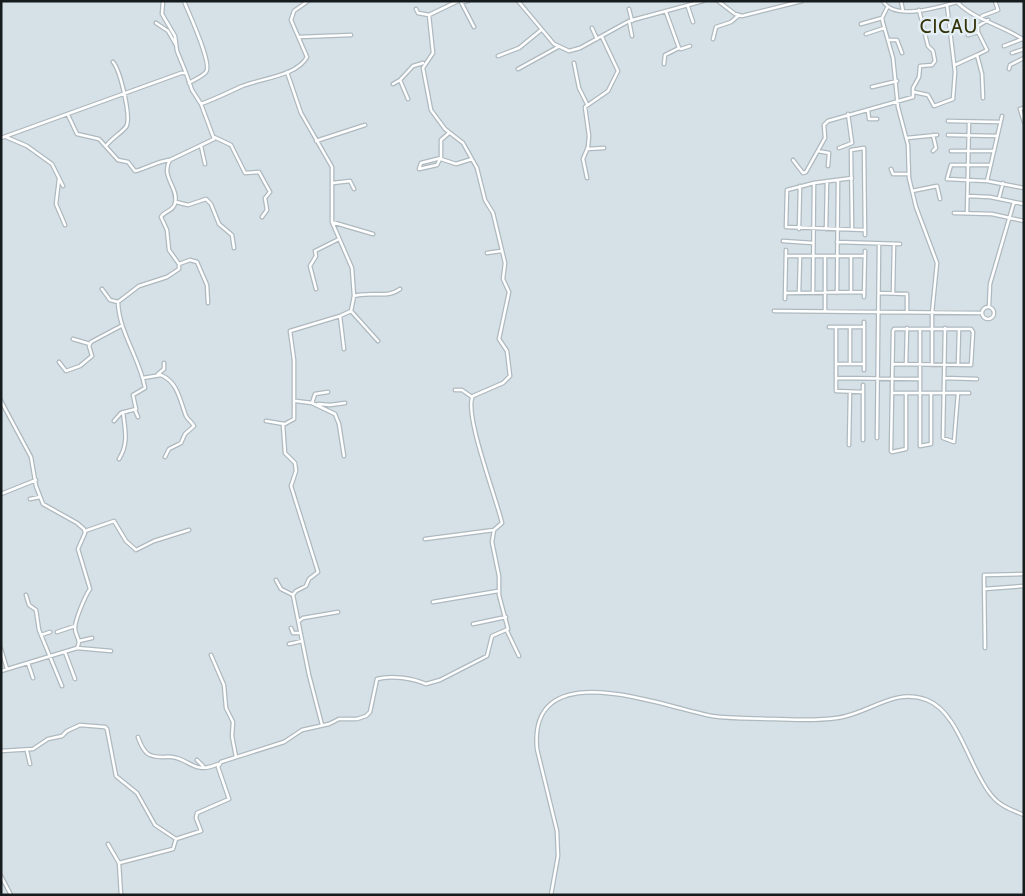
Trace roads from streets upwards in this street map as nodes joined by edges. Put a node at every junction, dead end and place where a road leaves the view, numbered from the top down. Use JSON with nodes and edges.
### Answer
{"nodes":[{"id":1,"x":163,"y":1,"type":"edge"},
{"id":2,"x":184,"y":1,"type":"edge"},
{"id":3,"x":308,"y":1,"type":"edge"},
{"id":4,"x":468,"y":1,"type":"edge"},
{"id":5,"x":518,"y":1,"type":"edge"},
{"id":6,"x":703,"y":1,"type":"edge"},
{"id":7,"x":718,"y":1,"type":"edge"},
{"id":8,"x":780,"y":1,"type":"edge"},
{"id":9,"x":802,"y":1,"type":"edge"},
{"id":10,"x":883,"y":1,"type":"edge"},
{"id":11,"x":901,"y":1,"type":"edge"},
{"id":12,"x":959,"y":1,"type":"edge"},
{"id":13,"x":995,"y":1,"type":"edge"},
{"id":14,"x":459,"y":2,"type":"edge"},
{"id":15,"x":688,"y":6,"type":"junction"},
{"id":16,"x":947,"y":6,"type":"junction"},
{"id":17,"x":782,"y":7,"type":"junction"},
{"id":18,"x":888,"y":8,"type":"junction"},
{"id":19,"x":629,"y":9,"type":"dead end"},
{"id":20,"x":416,"y":10,"type":"dead end"},
{"id":21,"x":919,"y":10,"type":"junction"},
{"id":22,"x":903,"y":11,"type":"junction"},
{"id":23,"x":666,"y":12,"type":"junction"},
{"id":24,"x":429,"y":14,"type":"junction"},
{"id":25,"x":739,"y":15,"type":"junction"},
{"id":26,"x":981,"y":17,"type":"junction"},
{"id":27,"x":882,"y":18,"type":"junction"},
{"id":28,"x":988,"y":20,"type":"junction"},
{"id":29,"x":630,"y":21,"type":"junction"},
{"id":30,"x":693,"y":22,"type":"dead end"},
{"id":31,"x":156,"y":24,"type":"dead end"},
{"id":32,"x":861,"y":24,"type":"dead end"},
{"id":33,"x":474,"y":27,"type":"dead end"},
{"id":34,"x":592,"y":28,"type":"dead end"},
{"id":35,"x":884,"y":28,"type":"junction"},
{"id":36,"x":541,"y":30,"type":"junction"},
{"id":37,"x":978,"y":32,"type":"junction"},
{"id":38,"x":866,"y":34,"type":"dead end"},
{"id":39,"x":351,"y":35,"type":"dead end"},
{"id":40,"x":968,"y":35,"type":"dead end"},
{"id":41,"x":632,"y":36,"type":"dead end"},
{"id":42,"x":299,"y":37,"type":"junction"},
{"id":43,"x":602,"y":37,"type":"junction"},
{"id":44,"x":597,"y":39,"type":"junction"},
{"id":45,"x":713,"y":39,"type":"dead end"},
{"id":46,"x":888,"y":40,"type":"junction"},
{"id":47,"x":1023,"y":40,"type":"edge"},
{"id":48,"x":176,"y":46,"type":"junction"},
{"id":49,"x":690,"y":46,"type":"dead end"},
{"id":50,"x":1004,"y":46,"type":"dead end"},
{"id":51,"x":558,"y":47,"type":"junction"},
{"id":52,"x":678,"y":48,"type":"junction"},
{"id":53,"x":1024,"y":49,"type":"edge"},
{"id":54,"x":902,"y":52,"type":"dead end"},
{"id":55,"x":1012,"y":52,"type":"dead end"},
{"id":56,"x":498,"y":56,"type":"dead end"},
{"id":57,"x":977,"y":56,"type":"junction"},
{"id":58,"x":1024,"y":58,"type":"edge"},
{"id":59,"x":113,"y":62,"type":"dead end"},
{"id":60,"x":424,"y":63,"type":"junction"},
{"id":61,"x":574,"y":63,"type":"dead end"},
{"id":62,"x":664,"y":64,"type":"dead end"},
{"id":63,"x":955,"y":65,"type":"junction"},
{"id":64,"x":518,"y":69,"type":"dead end"},
{"id":65,"x":1009,"y":69,"type":"dead end"},
{"id":66,"x":286,"y":72,"type":"junction"},
{"id":67,"x":186,"y":73,"type":"junction"},
{"id":68,"x":400,"y":80,"type":"junction"},
{"id":69,"x":897,"y":81,"type":"junction"},
{"id":70,"x":190,"y":83,"type":"junction"},
{"id":71,"x":393,"y":84,"type":"dead end"},
{"id":72,"x":872,"y":87,"type":"dead end"},
{"id":73,"x":914,"y":92,"type":"junction"},
{"id":74,"x":125,"y":94,"type":"junction"},
{"id":75,"x":983,"y":98,"type":"dead end"},
{"id":76,"x":408,"y":99,"type":"dead end"},
{"id":77,"x":898,"y":102,"type":"junction"},
{"id":78,"x":201,"y":104,"type":"junction"},
{"id":79,"x":587,"y":104,"type":"junction"},
{"id":80,"x":1024,"y":108,"type":"edge"},
{"id":81,"x":868,"y":110,"type":"junction"},
{"id":82,"x":848,"y":114,"type":"junction"},
{"id":83,"x":68,"y":115,"type":"junction"},
{"id":84,"x":1002,"y":116,"type":"dead end"},
{"id":85,"x":877,"y":119,"type":"dead end"},
{"id":86,"x":948,"y":121,"type":"dead end"},
{"id":87,"x":968,"y":122,"type":"junction"},
{"id":88,"x":1000,"y":122,"type":"junction"},
{"id":89,"x":1024,"y":122,"type":"edge"},
{"id":90,"x":365,"y":126,"type":"dead end"},
{"id":91,"x":449,"y":133,"type":"junction"},
{"id":92,"x":948,"y":135,"type":"dead end"},
{"id":93,"x":968,"y":136,"type":"junction"},
{"id":94,"x":997,"y":136,"type":"junction"},
{"id":95,"x":6,"y":137,"type":"junction"},
{"id":96,"x":214,"y":137,"type":"junction"},
{"id":97,"x":1,"y":138,"type":"edge"},
{"id":98,"x":906,"y":138,"type":"junction"},
{"id":99,"x":316,"y":141,"type":"junction"},
{"id":100,"x":107,"y":145,"type":"junction"},
{"id":101,"x":201,"y":146,"type":"junction"},
{"id":102,"x":604,"y":148,"type":"dead end"},
{"id":103,"x":839,"y":148,"type":"dead end"},
{"id":104,"x":588,"y":149,"type":"junction"},
{"id":105,"x":818,"y":150,"type":"junction"},
{"id":106,"x":951,"y":150,"type":"dead end"},
{"id":107,"x":969,"y":150,"type":"junction"},
{"id":108,"x":933,"y":151,"type":"dead end"},
{"id":109,"x":994,"y":151,"type":"junction"},
{"id":110,"x":441,"y":158,"type":"junction"},
{"id":111,"x":472,"y":159,"type":"junction"},
{"id":112,"x":170,"y":160,"type":"junction"},
{"id":113,"x":793,"y":160,"type":"dead end"},
{"id":114,"x":205,"y":164,"type":"dead end"},
{"id":115,"x":968,"y":165,"type":"junction"},
{"id":116,"x":828,"y":166,"type":"dead end"},
{"id":117,"x":991,"y":166,"type":"junction"},
{"id":118,"x":891,"y":169,"type":"dead end"},
{"id":119,"x":909,"y":174,"type":"junction"},
{"id":120,"x":59,"y":178,"type":"junction"},
{"id":121,"x":587,"y":178,"type":"dead end"},
{"id":122,"x":852,"y":178,"type":"junction"},
{"id":123,"x":838,"y":181,"type":"junction"},
{"id":124,"x":968,"y":181,"type":"junction"},
{"id":125,"x":987,"y":181,"type":"junction"},
{"id":126,"x":826,"y":182,"type":"junction"},
{"id":127,"x":333,"y":183,"type":"junction"},
{"id":128,"x":814,"y":183,"type":"junction"},
{"id":129,"x":1003,"y":183,"type":"junction"},
{"id":130,"x":63,"y":186,"type":"dead end"},
{"id":131,"x":800,"y":186,"type":"junction"},
{"id":132,"x":1024,"y":188,"type":"edge"},
{"id":133,"x":354,"y":189,"type":"dead end"},
{"id":134,"x":912,"y":191,"type":"junction"},
{"id":135,"x":968,"y":196,"type":"junction"},
{"id":136,"x":999,"y":198,"type":"junction"},
{"id":137,"x":940,"y":199,"type":"dead end"},
{"id":138,"x":176,"y":202,"type":"junction"},
{"id":139,"x":1014,"y":202,"type":"junction"},
{"id":140,"x":1024,"y":204,"type":"edge"},
{"id":141,"x":954,"y":213,"type":"dead end"},
{"id":142,"x":967,"y":213,"type":"junction"},
{"id":143,"x":262,"y":216,"type":"dead end"},
{"id":144,"x":1010,"y":218,"type":"junction"},
{"id":145,"x":1024,"y":221,"type":"edge"},
{"id":146,"x":332,"y":222,"type":"junction"},
{"id":147,"x":65,"y":225,"type":"dead end"},
{"id":148,"x":800,"y":229,"type":"junction"},
{"id":149,"x":814,"y":229,"type":"junction"},
{"id":150,"x":826,"y":229,"type":"junction"},
{"id":151,"x":838,"y":229,"type":"junction"},
{"id":152,"x":852,"y":229,"type":"junction"},
{"id":153,"x":865,"y":230,"type":"junction"},
{"id":154,"x":373,"y":234,"type":"dead end"},
{"id":155,"x":865,"y":235,"type":"dead end"},
{"id":156,"x":339,"y":239,"type":"junction"},
{"id":157,"x":783,"y":241,"type":"dead end"},
{"id":158,"x":837,"y":242,"type":"junction"},
{"id":159,"x":813,"y":243,"type":"junction"},
{"id":160,"x":879,"y":244,"type":"junction"},
{"id":161,"x":894,"y":244,"type":"junction"},
{"id":162,"x":900,"y":244,"type":"dead end"},
{"id":163,"x":234,"y":248,"type":"dead end"},
{"id":164,"x":786,"y":250,"type":"dead end"},
{"id":165,"x":502,"y":251,"type":"junction"},
{"id":166,"x":487,"y":252,"type":"dead end"},
{"id":167,"x":865,"y":252,"type":"dead end"},
{"id":168,"x":786,"y":256,"type":"junction"},
{"id":169,"x":800,"y":256,"type":"junction"},
{"id":170,"x":813,"y":256,"type":"junction"},
{"id":171,"x":825,"y":256,"type":"junction"},
{"id":172,"x":837,"y":256,"type":"junction"},
{"id":173,"x":851,"y":256,"type":"junction"},
{"id":174,"x":864,"y":256,"type":"junction"},
{"id":175,"x":179,"y":264,"type":"junction"},
{"id":176,"x":102,"y":289,"type":"dead end"},
{"id":177,"x":316,"y":289,"type":"dead end"},
{"id":178,"x":400,"y":289,"type":"dead end"},
{"id":179,"x":851,"y":292,"type":"junction"},
{"id":180,"x":864,"y":292,"type":"junction"},
{"id":181,"x":785,"y":293,"type":"junction"},
{"id":182,"x":798,"y":293,"type":"junction"},
{"id":183,"x":812,"y":293,"type":"junction"},
{"id":184,"x":825,"y":293,"type":"junction"},
{"id":185,"x":836,"y":293,"type":"junction"},
{"id":186,"x":879,"y":293,"type":"junction"},
{"id":187,"x":893,"y":293,"type":"junction"},
{"id":188,"x":354,"y":296,"type":"junction"},
{"id":189,"x":864,"y":297,"type":"dead end"},
{"id":190,"x":785,"y":299,"type":"dead end"},
{"id":191,"x":118,"y":302,"type":"junction"},
{"id":192,"x":208,"y":303,"type":"dead end"},
{"id":193,"x":989,"y":306,"type":"junction"},
{"id":194,"x":351,"y":311,"type":"junction"},
{"id":195,"x":774,"y":311,"type":"dead end"},
{"id":196,"x":825,"y":311,"type":"junction"},
{"id":197,"x":879,"y":312,"type":"junction"},
{"id":198,"x":907,"y":312,"type":"junction"},
{"id":199,"x":932,"y":313,"type":"junction"},
{"id":200,"x":982,"y":313,"type":"junction"},
{"id":201,"x":340,"y":316,"type":"junction"},
{"id":202,"x":864,"y":322,"type":"dead end"},
{"id":203,"x":122,"y":326,"type":"junction"},
{"id":204,"x":829,"y":327,"type":"dead end"},
{"id":205,"x":836,"y":327,"type":"junction"},
{"id":206,"x":850,"y":328,"type":"junction"},
{"id":207,"x":864,"y":328,"type":"junction"},
{"id":208,"x":907,"y":328,"type":"junction"},
{"id":209,"x":920,"y":328,"type":"junction"},
{"id":210,"x":945,"y":328,"type":"junction"},
{"id":211,"x":932,"y":329,"type":"junction"},
{"id":212,"x":959,"y":329,"type":"junction"},
{"id":213,"x":73,"y":339,"type":"dead end"},
{"id":214,"x":378,"y":341,"type":"dead end"},
{"id":215,"x":90,"y":344,"type":"junction"},
{"id":216,"x":344,"y":349,"type":"dead end"},
{"id":217,"x":59,"y":362,"type":"dead end"},
{"id":218,"x":164,"y":363,"type":"dead end"},
{"id":219,"x":836,"y":364,"type":"junction"},
{"id":220,"x":850,"y":364,"type":"junction"},
{"id":221,"x":864,"y":364,"type":"junction"},
{"id":222,"x":893,"y":364,"type":"junction"},
{"id":223,"x":906,"y":364,"type":"junction"},
{"id":224,"x":920,"y":364,"type":"junction"},
{"id":225,"x":932,"y":365,"type":"junction"},
{"id":226,"x":944,"y":365,"type":"junction"},
{"id":227,"x":958,"y":365,"type":"junction"},
{"id":228,"x":864,"y":370,"type":"dead end"},
{"id":229,"x":158,"y":375,"type":"junction"},
{"id":230,"x":144,"y":378,"type":"junction"},
{"id":231,"x":836,"y":378,"type":"junction"},
{"id":232,"x":878,"y":378,"type":"junction"},
{"id":233,"x":893,"y":378,"type":"junction"},
{"id":234,"x":944,"y":378,"type":"junction"},
{"id":235,"x":920,"y":379,"type":"junction"},
{"id":236,"x":977,"y":379,"type":"dead end"},
{"id":237,"x":863,"y":385,"type":"dead end"},
{"id":238,"x":455,"y":390,"type":"dead end"},
{"id":239,"x":328,"y":392,"type":"dead end"},
{"id":240,"x":850,"y":392,"type":"junction"},
{"id":241,"x":863,"y":392,"type":"junction"},
{"id":242,"x":892,"y":392,"type":"junction"},
{"id":243,"x":906,"y":393,"type":"junction"},
{"id":244,"x":920,"y":393,"type":"junction"},
{"id":245,"x":931,"y":393,"type":"junction"},
{"id":246,"x":944,"y":393,"type":"junction"},
{"id":247,"x":958,"y":393,"type":"junction"},
{"id":248,"x":969,"y":393,"type":"dead end"},
{"id":249,"x":472,"y":397,"type":"junction"},
{"id":250,"x":1,"y":401,"type":"edge"},
{"id":251,"x":295,"y":401,"type":"junction"},
{"id":252,"x":313,"y":403,"type":"junction"},
{"id":253,"x":345,"y":404,"type":"dead end"},
{"id":254,"x":136,"y":410,"type":"junction"},
{"id":255,"x":123,"y":412,"type":"junction"},
{"id":256,"x":138,"y":417,"type":"dead end"},
{"id":257,"x":114,"y":421,"type":"dead end"},
{"id":258,"x":266,"y":422,"type":"dead end"},
{"id":259,"x":284,"y":424,"type":"junction"},
{"id":260,"x":877,"y":438,"type":"dead end"},
{"id":261,"x":863,"y":440,"type":"dead end"},
{"id":262,"x":849,"y":445,"type":"dead end"},
{"id":263,"x":344,"y":456,"type":"dead end"},
{"id":264,"x":119,"y":458,"type":"dead end"},
{"id":265,"x":165,"y":458,"type":"dead end"},
{"id":266,"x":36,"y":480,"type":"junction"},
{"id":267,"x":1,"y":494,"type":"edge"},
{"id":268,"x":40,"y":498,"type":"junction"},
{"id":269,"x":30,"y":499,"type":"dead end"},
{"id":270,"x":189,"y":530,"type":"dead end"},
{"id":271,"x":494,"y":530,"type":"junction"},
{"id":272,"x":85,"y":531,"type":"junction"},
{"id":273,"x":425,"y":539,"type":"dead end"},
{"id":274,"x":1024,"y":574,"type":"edge"},
{"id":275,"x":276,"y":580,"type":"dead end"},
{"id":276,"x":1024,"y":586,"type":"edge"},
{"id":277,"x":984,"y":589,"type":"junction"},
{"id":278,"x":498,"y":591,"type":"junction"},
{"id":279,"x":26,"y":595,"type":"dead end"},
{"id":280,"x":293,"y":595,"type":"junction"},
{"id":281,"x":433,"y":602,"type":"dead end"},
{"id":282,"x":338,"y":612,"type":"dead end"},
{"id":283,"x":506,"y":617,"type":"junction"},
{"id":284,"x":299,"y":621,"type":"junction"},
{"id":285,"x":473,"y":624,"type":"dead end"},
{"id":286,"x":76,"y":626,"type":"junction"},
{"id":287,"x":291,"y":628,"type":"dead end"},
{"id":288,"x":507,"y":630,"type":"junction"},
{"id":289,"x":50,"y":632,"type":"dead end"},
{"id":290,"x":57,"y":632,"type":"dead end"},
{"id":291,"x":300,"y":633,"type":"junction"},
{"id":292,"x":41,"y":635,"type":"junction"},
{"id":293,"x":92,"y":638,"type":"dead end"},
{"id":294,"x":79,"y":641,"type":"junction"},
{"id":295,"x":302,"y":641,"type":"junction"},
{"id":296,"x":288,"y":644,"type":"dead end"},
{"id":297,"x":77,"y":648,"type":"junction"},
{"id":298,"x":985,"y":648,"type":"dead end"},
{"id":299,"x":1,"y":649,"type":"edge"},
{"id":300,"x":111,"y":651,"type":"dead end"},
{"id":301,"x":65,"y":652,"type":"junction"},
{"id":302,"x":211,"y":655,"type":"dead end"},
{"id":303,"x":49,"y":656,"type":"junction"},
{"id":304,"x":519,"y":656,"type":"dead end"},
{"id":305,"x":28,"y":663,"type":"junction"},
{"id":306,"x":7,"y":669,"type":"junction"},
{"id":307,"x":1,"y":671,"type":"edge"},
{"id":308,"x":33,"y":678,"type":"dead end"},
{"id":309,"x":75,"y":679,"type":"dead end"},
{"id":310,"x":62,"y":686,"type":"dead end"},
{"id":311,"x":322,"y":726,"type":"junction"},
{"id":312,"x":138,"y":737,"type":"dead end"},
{"id":313,"x":27,"y":750,"type":"junction"},
{"id":314,"x":1,"y":751,"type":"edge"},
{"id":315,"x":236,"y":757,"type":"junction"},
{"id":316,"x":197,"y":760,"type":"dead end"},
{"id":317,"x":30,"y":764,"type":"dead end"},
{"id":318,"x":218,"y":764,"type":"junction"},
{"id":319,"x":204,"y":767,"type":"junction"},
{"id":320,"x":1024,"y":815,"type":"edge"},
{"id":321,"x":176,"y":839,"type":"junction"},
{"id":322,"x":108,"y":844,"type":"dead end"},
{"id":323,"x":119,"y":864,"type":"junction"},
{"id":324,"x":1,"y":876,"type":"edge"},
{"id":325,"x":11,"y":895,"type":"edge"},
{"id":326,"x":121,"y":895,"type":"edge"},
{"id":327,"x":551,"y":895,"type":"edge"}],
"edges":[{"from":1,"to":48,"type":"street"},
{"from":2,"to":70,"type":"street"},
{"from":3,"to":42,"type":"street"},
{"from":4,"to":14,"type":"street"},
{"from":5,"to":36,"type":"street"},
{"from":6,"to":15,"type":"street"},
{"from":7,"to":25,"type":"street"},
{"from":8,"to":17,"type":"street"},
{"from":9,"to":17,"type":"street"},
{"from":10,"to":18,"type":"street"},
{"from":11,"to":22,"type":"street"},
{"from":12,"to":16,"type":"street"},
{"from":12,"to":26,"type":"street"},
{"from":13,"to":26,"type":"street"},
{"from":14,"to":24,"type":"street"},
{"from":14,"to":33,"type":"street"},
{"from":15,"to":23,"type":"street"},
{"from":15,"to":30,"type":"street"},
{"from":16,"to":21,"type":"street"},
{"from":16,"to":63,"type":"street"},
{"from":17,"to":25,"type":"street"},
{"from":18,"to":22,"type":"street"},
{"from":18,"to":27,"type":"street"},
{"from":19,"to":29,"type":"street"},
{"from":20,"to":24,"type":"street"},
{"from":21,"to":22,"type":"street"},
{"from":21,"to":73,"type":"street"},
{"from":23,"to":29,"type":"street"},
{"from":23,"to":52,"type":"street"},
{"from":24,"to":60,"type":"street"},
{"from":25,"to":45,"type":"street"},
{"from":26,"to":28,"type":"street"},
{"from":27,"to":32,"type":"street"},
{"from":27,"to":35,"type":"street"},
{"from":28,"to":37,"type":"street"},
{"from":28,"to":47,"type":"street"},
{"from":29,"to":41,"type":"street"},
{"from":29,"to":43,"type":"street"},
{"from":31,"to":48,"type":"street"},
{"from":34,"to":44,"type":"street"},
{"from":35,"to":38,"type":"street"},
{"from":35,"to":46,"type":"street"},
{"from":36,"to":51,"type":"street"},
{"from":36,"to":56,"type":"street"},
{"from":37,"to":40,"type":"street"},
{"from":37,"to":57,"type":"street"},
{"from":39,"to":42,"type":"street"},
{"from":42,"to":66,"type":"street"},
{"from":43,"to":44,"type":"street"},
{"from":43,"to":79,"type":"street"},
{"from":44,"to":51,"type":"street"},
{"from":46,"to":54,"type":"street"},
{"from":46,"to":69,"type":"street"},
{"from":47,"to":50,"type":"street"},
{"from":48,"to":67,"type":"street"},
{"from":49,"to":52,"type":"street"},
{"from":51,"to":64,"type":"street"},
{"from":52,"to":62,"type":"street"},
{"from":53,"to":55,"type":"street"},
{"from":57,"to":63,"type":"street"},
{"from":57,"to":75,"type":"street"},
{"from":58,"to":65,"type":"street"},
{"from":59,"to":74,"type":"street"},
{"from":60,"to":68,"type":"street"},
{"from":60,"to":91,"type":"street"},
{"from":61,"to":79,"type":"street"},
{"from":63,"to":73,"type":"street"},
{"from":66,"to":78,"type":"street"},
{"from":66,"to":99,"type":"street"},
{"from":67,"to":70,"type":"street"},
{"from":67,"to":74,"type":"street"},
{"from":68,"to":71,"type":"street"},
{"from":68,"to":76,"type":"street"},
{"from":69,"to":72,"type":"street"},
{"from":69,"to":77,"type":"street"},
{"from":70,"to":78,"type":"street"},
{"from":73,"to":77,"type":"street"},
{"from":74,"to":83,"type":"street"},
{"from":74,"to":100,"type":"street"},
{"from":77,"to":81,"type":"street"},
{"from":77,"to":98,"type":"street"},
{"from":78,"to":96,"type":"street"},
{"from":79,"to":104,"type":"street"},
{"from":80,"to":89,"type":"street"},
{"from":81,"to":82,"type":"street"},
{"from":81,"to":85,"type":"street"},
{"from":82,"to":103,"type":"street"},
{"from":82,"to":105,"type":"street"},
{"from":83,"to":95,"type":"street"},
{"from":83,"to":100,"type":"street"},
{"from":84,"to":88,"type":"street"},
{"from":86,"to":87,"type":"street"},
{"from":87,"to":88,"type":"street"},
{"from":87,"to":93,"type":"street"},
{"from":88,"to":94,"type":"street"},
{"from":90,"to":99,"type":"street"},
{"from":91,"to":110,"type":"street"},
{"from":91,"to":111,"type":"street"},
{"from":92,"to":93,"type":"street"},
{"from":93,"to":94,"type":"street"},
{"from":93,"to":107,"type":"street"},
{"from":94,"to":109,"type":"street"},
{"from":95,"to":97,"type":"street"},
{"from":95,"to":120,"type":"street"},
{"from":96,"to":101,"type":"street"},
{"from":96,"to":143,"type":"street"},
{"from":98,"to":108,"type":"street"},
{"from":98,"to":119,"type":"street"},
{"from":99,"to":127,"type":"street"},
{"from":100,"to":112,"type":"street"},
{"from":101,"to":112,"type":"street"},
{"from":101,"to":114,"type":"street"},
{"from":102,"to":104,"type":"street"},
{"from":104,"to":121,"type":"street"},
{"from":105,"to":113,"type":"street"},
{"from":105,"to":116,"type":"street"},
{"from":106,"to":107,"type":"street"},
{"from":107,"to":109,"type":"street"},
{"from":107,"to":115,"type":"street"},
{"from":109,"to":117,"type":"street"},
{"from":110,"to":110,"type":"street"},
{"from":110,"to":111,"type":"street"},
{"from":111,"to":165,"type":"street"},
{"from":112,"to":138,"type":"street"},
{"from":115,"to":117,"type":"street"},
{"from":115,"to":124,"type":"street"},
{"from":115,"to":124,"type":"street"},
{"from":117,"to":125,"type":"street"},
{"from":118,"to":119,"type":"street"},
{"from":119,"to":134,"type":"street"},
{"from":120,"to":130,"type":"street"},
{"from":120,"to":147,"type":"street"},
{"from":122,"to":123,"type":"street"},
{"from":122,"to":152,"type":"street"},
{"from":122,"to":153,"type":"street"},
{"from":123,"to":126,"type":"street"},
{"from":123,"to":151,"type":"street"},
{"from":124,"to":125,"type":"street"},
{"from":124,"to":135,"type":"street"},
{"from":125,"to":129,"type":"street"},
{"from":126,"to":128,"type":"street"},
{"from":126,"to":150,"type":"street"},
{"from":127,"to":133,"type":"street"},
{"from":127,"to":146,"type":"street"},
{"from":128,"to":131,"type":"street"},
{"from":128,"to":149,"type":"street"},
{"from":129,"to":132,"type":"street"},
{"from":129,"to":136,"type":"street"},
{"from":131,"to":148,"type":"street"},
{"from":131,"to":148,"type":"street"},
{"from":134,"to":137,"type":"street"},
{"from":134,"to":199,"type":"street"},
{"from":135,"to":136,"type":"street"},
{"from":135,"to":142,"type":"street"},
{"from":136,"to":139,"type":"street"},
{"from":138,"to":163,"type":"street"},
{"from":138,"to":175,"type":"street"},
{"from":139,"to":140,"type":"street"},
{"from":139,"to":144,"type":"street"},
{"from":141,"to":142,"type":"street"},
{"from":142,"to":144,"type":"street"},
{"from":144,"to":145,"type":"street"},
{"from":144,"to":193,"type":"street"},
{"from":146,"to":154,"type":"street"},
{"from":146,"to":156,"type":"street"},
{"from":148,"to":149,"type":"street"},
{"from":149,"to":150,"type":"street"},
{"from":149,"to":159,"type":"street"},
{"from":150,"to":151,"type":"street"},
{"from":151,"to":152,"type":"street"},
{"from":151,"to":158,"type":"street"},
{"from":152,"to":153,"type":"street"},
{"from":153,"to":155,"type":"street"},
{"from":156,"to":177,"type":"street"},
{"from":156,"to":188,"type":"street"},
{"from":157,"to":159,"type":"street"},
{"from":158,"to":160,"type":"street"},
{"from":158,"to":172,"type":"street"},
{"from":159,"to":170,"type":"street"},
{"from":160,"to":161,"type":"street"},
{"from":160,"to":186,"type":"street"},
{"from":161,"to":162,"type":"street"},
{"from":161,"to":187,"type":"street"},
{"from":164,"to":168,"type":"street"},
{"from":165,"to":166,"type":"street"},
{"from":165,"to":249,"type":"street"},
{"from":167,"to":174,"type":"street"},
{"from":168,"to":169,"type":"street"},
{"from":168,"to":181,"type":"street"},
{"from":169,"to":170,"type":"street"},
{"from":169,"to":182,"type":"street"},
{"from":170,"to":171,"type":"street"},
{"from":170,"to":183,"type":"street"},
{"from":171,"to":172,"type":"street"},
{"from":171,"to":184,"type":"street"},
{"from":172,"to":173,"type":"street"},
{"from":172,"to":185,"type":"street"},
{"from":173,"to":174,"type":"street"},
{"from":173,"to":179,"type":"street"},
{"from":174,"to":180,"type":"street"},
{"from":175,"to":191,"type":"street"},
{"from":175,"to":192,"type":"street"},
{"from":176,"to":191,"type":"street"},
{"from":178,"to":188,"type":"street"},
{"from":179,"to":180,"type":"street"},
{"from":179,"to":185,"type":"street"},
{"from":180,"to":189,"type":"street"},
{"from":181,"to":182,"type":"street"},
{"from":181,"to":190,"type":"street"},
{"from":182,"to":183,"type":"street"},
{"from":183,"to":184,"type":"street"},
{"from":184,"to":185,"type":"street"},
{"from":184,"to":196,"type":"street"},
{"from":186,"to":187,"type":"street"},
{"from":186,"to":197,"type":"street"},
{"from":187,"to":198,"type":"street"},
{"from":188,"to":194,"type":"street"},
{"from":191,"to":203,"type":"street"},
{"from":193,"to":200,"type":"street"},
{"from":193,"to":200,"type":"street"},
{"from":194,"to":201,"type":"street"},
{"from":194,"to":214,"type":"street"},
{"from":195,"to":196,"type":"street"},
{"from":196,"to":197,"type":"street"},
{"from":197,"to":198,"type":"street"},
{"from":197,"to":232,"type":"street"},
{"from":198,"to":199,"type":"street"},
{"from":199,"to":200,"type":"street"},
{"from":199,"to":211,"type":"street"},
{"from":201,"to":216,"type":"street"},
{"from":201,"to":251,"type":"street"},
{"from":202,"to":207,"type":"street"},
{"from":203,"to":215,"type":"street"},
{"from":203,"to":230,"type":"street"},
{"from":204,"to":205,"type":"street"},
{"from":205,"to":206,"type":"street"},
{"from":205,"to":219,"type":"street"},
{"from":206,"to":207,"type":"street"},
{"from":206,"to":220,"type":"street"},
{"from":207,"to":221,"type":"street"},
{"from":208,"to":209,"type":"street"},
{"from":208,"to":222,"type":"street"},
{"from":208,"to":223,"type":"street"},
{"from":209,"to":211,"type":"street"},
{"from":209,"to":224,"type":"street"},
{"from":210,"to":211,"type":"street"},
{"from":210,"to":212,"type":"street"},
{"from":210,"to":226,"type":"street"},
{"from":211,"to":225,"type":"street"},
{"from":212,"to":227,"type":"street"},
{"from":212,"to":227,"type":"street"},
{"from":213,"to":215,"type":"street"},
{"from":215,"to":217,"type":"street"},
{"from":218,"to":229,"type":"street"},
{"from":219,"to":220,"type":"street"},
{"from":219,"to":231,"type":"street"},
{"from":220,"to":221,"type":"street"},
{"from":221,"to":228,"type":"street"},
{"from":222,"to":223,"type":"street"},
{"from":222,"to":233,"type":"street"},
{"from":223,"to":224,"type":"street"},
{"from":224,"to":225,"type":"street"},
{"from":224,"to":235,"type":"street"},
{"from":225,"to":226,"type":"street"},
{"from":226,"to":227,"type":"street"},
{"from":226,"to":234,"type":"street"},
{"from":229,"to":230,"type":"street"},
{"from":229,"to":265,"type":"street"},
{"from":230,"to":254,"type":"street"},
{"from":231,"to":232,"type":"street"},
{"from":231,"to":240,"type":"street"},
{"from":232,"to":233,"type":"street"},
{"from":232,"to":260,"type":"street"},
{"from":233,"to":235,"type":"street"},
{"from":233,"to":242,"type":"street"},
{"from":234,"to":236,"type":"street"},
{"from":234,"to":246,"type":"street"},
{"from":235,"to":244,"type":"street"},
{"from":237,"to":241,"type":"street"},
{"from":238,"to":249,"type":"street"},
{"from":239,"to":252,"type":"street"},
{"from":240,"to":241,"type":"street"},
{"from":240,"to":262,"type":"street"},
{"from":241,"to":261,"type":"street"},
{"from":242,"to":243,"type":"street"},
{"from":242,"to":243,"type":"street"},
{"from":243,"to":244,"type":"street"},
{"from":244,"to":245,"type":"street"},
{"from":244,"to":245,"type":"street"},
{"from":245,"to":246,"type":"street"},
{"from":246,"to":247,"type":"street"},
{"from":246,"to":247,"type":"street"},
{"from":247,"to":248,"type":"street"},
{"from":249,"to":271,"type":"street"},
{"from":250,"to":266,"type":"street"},
{"from":251,"to":252,"type":"street"},
{"from":251,"to":259,"type":"street"},
{"from":252,"to":253,"type":"street"},
{"from":252,"to":263,"type":"street"},
{"from":254,"to":255,"type":"street"},
{"from":254,"to":256,"type":"street"},
{"from":255,"to":257,"type":"street"},
{"from":255,"to":264,"type":"street"},
{"from":258,"to":259,"type":"street"},
{"from":259,"to":280,"type":"street"},
{"from":266,"to":267,"type":"street"},
{"from":266,"to":268,"type":"street"},
{"from":268,"to":269,"type":"street"},
{"from":268,"to":272,"type":"street"},
{"from":270,"to":272,"type":"street"},
{"from":271,"to":273,"type":"street"},
{"from":271,"to":278,"type":"street"},
{"from":272,"to":286,"type":"street"},
{"from":274,"to":277,"type":"street"},
{"from":275,"to":280,"type":"street"},
{"from":276,"to":277,"type":"street"},
{"from":277,"to":298,"type":"street"},
{"from":278,"to":281,"type":"street"},
{"from":278,"to":283,"type":"street"},
{"from":279,"to":292,"type":"street"},
{"from":280,"to":284,"type":"street"},
{"from":282,"to":284,"type":"street"},
{"from":283,"to":285,"type":"street"},
{"from":283,"to":288,"type":"street"},
{"from":284,"to":291,"type":"street"},
{"from":286,"to":290,"type":"street"},
{"from":286,"to":294,"type":"street"},
{"from":287,"to":291,"type":"street"},
{"from":288,"to":304,"type":"street"},
{"from":288,"to":311,"type":"street"},
{"from":289,"to":292,"type":"street"},
{"from":291,"to":295,"type":"street"},
{"from":292,"to":303,"type":"street"},
{"from":293,"to":294,"type":"street"},
{"from":294,"to":297,"type":"street"},
{"from":295,"to":296,"type":"street"},
{"from":295,"to":311,"type":"street"},
{"from":297,"to":300,"type":"street"},
{"from":297,"to":301,"type":"street"},
{"from":299,"to":306,"type":"street"},
{"from":301,"to":303,"type":"street"},
{"from":301,"to":309,"type":"street"},
{"from":302,"to":315,"type":"street"},
{"from":303,"to":305,"type":"street"},
{"from":303,"to":310,"type":"street"},
{"from":305,"to":306,"type":"street"},
{"from":305,"to":308,"type":"street"},
{"from":306,"to":307,"type":"street"},
{"from":311,"to":315,"type":"street"},
{"from":312,"to":319,"type":"street"},
{"from":313,"to":314,"type":"street"},
{"from":313,"to":317,"type":"street"},
{"from":313,"to":321,"type":"street"},
{"from":315,"to":318,"type":"street"},
{"from":316,"to":319,"type":"street"},
{"from":318,"to":319,"type":"street"},
{"from":318,"to":321,"type":"street"},
{"from":320,"to":327,"type":"street"},
{"from":321,"to":323,"type":"street"},
{"from":322,"to":323,"type":"street"},
{"from":323,"to":326,"type":"street"},
{"from":324,"to":325,"type":"street"}]}
